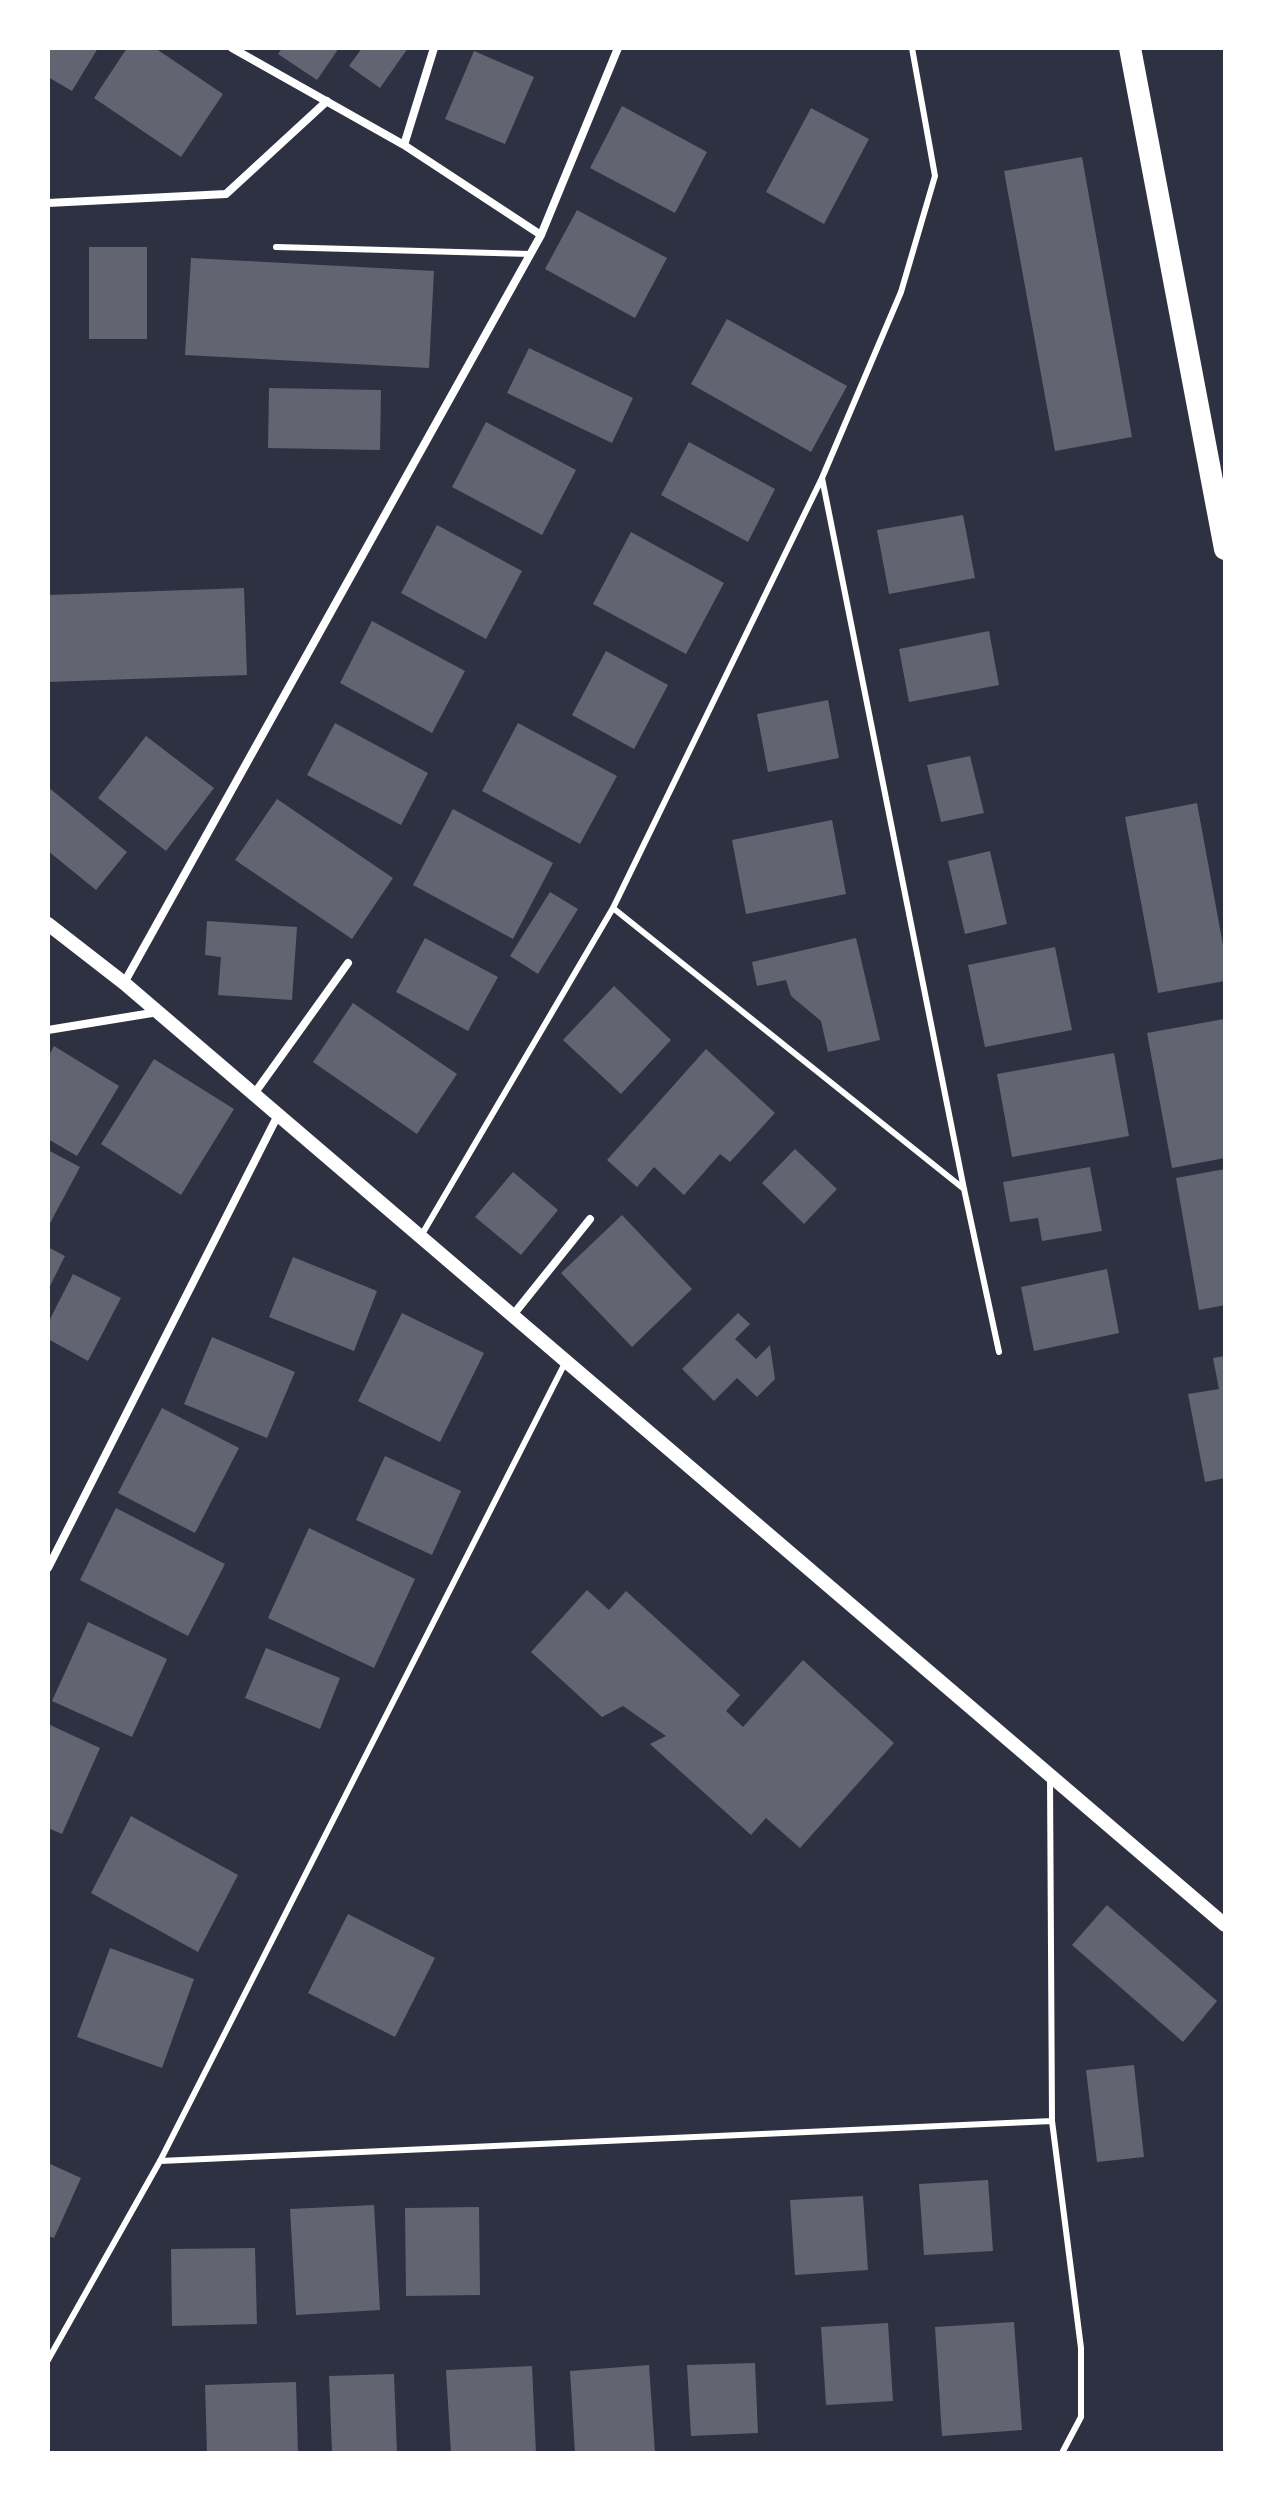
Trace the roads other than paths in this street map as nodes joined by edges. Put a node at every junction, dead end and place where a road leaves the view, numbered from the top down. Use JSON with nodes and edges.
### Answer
{"nodes":[{"id":1,"x":232,"y":48,"type":"edge"},
{"id":2,"x":434,"y":48,"type":"edge"},
{"id":3,"x":618,"y":48,"type":"edge"},
{"id":4,"x":912,"y":48,"type":"edge"},
{"id":5,"x":1130,"y":48,"type":"edge"},
{"id":6,"x":327,"y":101,"type":"junction"},
{"id":7,"x":404,"y":145,"type":"junction"},
{"id":8,"x":48,"y":203,"type":"edge"},
{"id":9,"x":541,"y":235,"type":"junction"},
{"id":10,"x":276,"y":247,"type":"dead end"},
{"id":11,"x":530,"y":254,"type":"junction"},
{"id":12,"x":822,"y":478,"type":"junction"},
{"id":13,"x":1225,"y":549,"type":"edge"},
{"id":14,"x":613,"y":908,"type":"junction"},
{"id":15,"x":48,"y":924,"type":"edge"},
{"id":16,"x":348,"y":963,"type":"dead end"},
{"id":17,"x":124,"y":983,"type":"junction"},
{"id":18,"x":158,"y":1012,"type":"junction"},
{"id":19,"x":48,"y":1030,"type":"edge"},
{"id":20,"x":254,"y":1094,"type":"junction"},
{"id":21,"x":278,"y":1115,"type":"junction"},
{"id":22,"x":964,"y":1189,"type":"junction"},
{"id":23,"x":590,"y":1219,"type":"dead end"},
{"id":24,"x":421,"y":1236,"type":"junction"},
{"id":25,"x":513,"y":1315,"type":"junction"},
{"id":26,"x":999,"y":1352,"type":"dead end"},
{"id":27,"x":566,"y":1361,"type":"junction"},
{"id":28,"x":48,"y":1568,"type":"edge"},
{"id":29,"x":1050,"y":1775,"type":"junction"},
{"id":30,"x":1225,"y":1925,"type":"edge"},
{"id":31,"x":1052,"y":2121,"type":"junction"},
{"id":32,"x":160,"y":2161,"type":"junction"},
{"id":33,"x":48,"y":2360,"type":"edge"},
{"id":34,"x":1062,"y":2453,"type":"edge"}],
"edges":[{"from":1,"to":6,"type":"street"},
{"from":2,"to":7,"type":"street"},
{"from":3,"to":9,"type":"street"},
{"from":4,"to":12,"type":"lane"},
{"from":5,"to":13,"type":"highway"},
{"from":6,"to":7,"type":"street"},
{"from":6,"to":8,"type":"street"},
{"from":7,"to":9,"type":"street"},
{"from":9,"to":11,"type":"street"},
{"from":10,"to":11,"type":"lane"},
{"from":11,"to":17,"type":"street"},
{"from":12,"to":14,"type":"lane"},
{"from":12,"to":22,"type":"lane"},
{"from":14,"to":22,"type":"lane"},
{"from":14,"to":24,"type":"lane"},
{"from":15,"to":17,"type":"street"},
{"from":16,"to":20,"type":"street"},
{"from":17,"to":18,"type":"street"},
{"from":18,"to":19,"type":"street"},
{"from":18,"to":20,"type":"street"},
{"from":20,"to":21,"type":"street"},
{"from":21,"to":24,"type":"street"},
{"from":21,"to":28,"type":"street"},
{"from":22,"to":26,"type":"lane"},
{"from":23,"to":25,"type":"street"},
{"from":24,"to":25,"type":"street"},
{"from":25,"to":27,"type":"street"},
{"from":27,"to":29,"type":"street"},
{"from":27,"to":32,"type":"lane"},
{"from":29,"to":30,"type":"street"},
{"from":29,"to":31,"type":"lane"},
{"from":31,"to":32,"type":"lane"},
{"from":31,"to":34,"type":"lane"},
{"from":32,"to":33,"type":"lane"}]}
